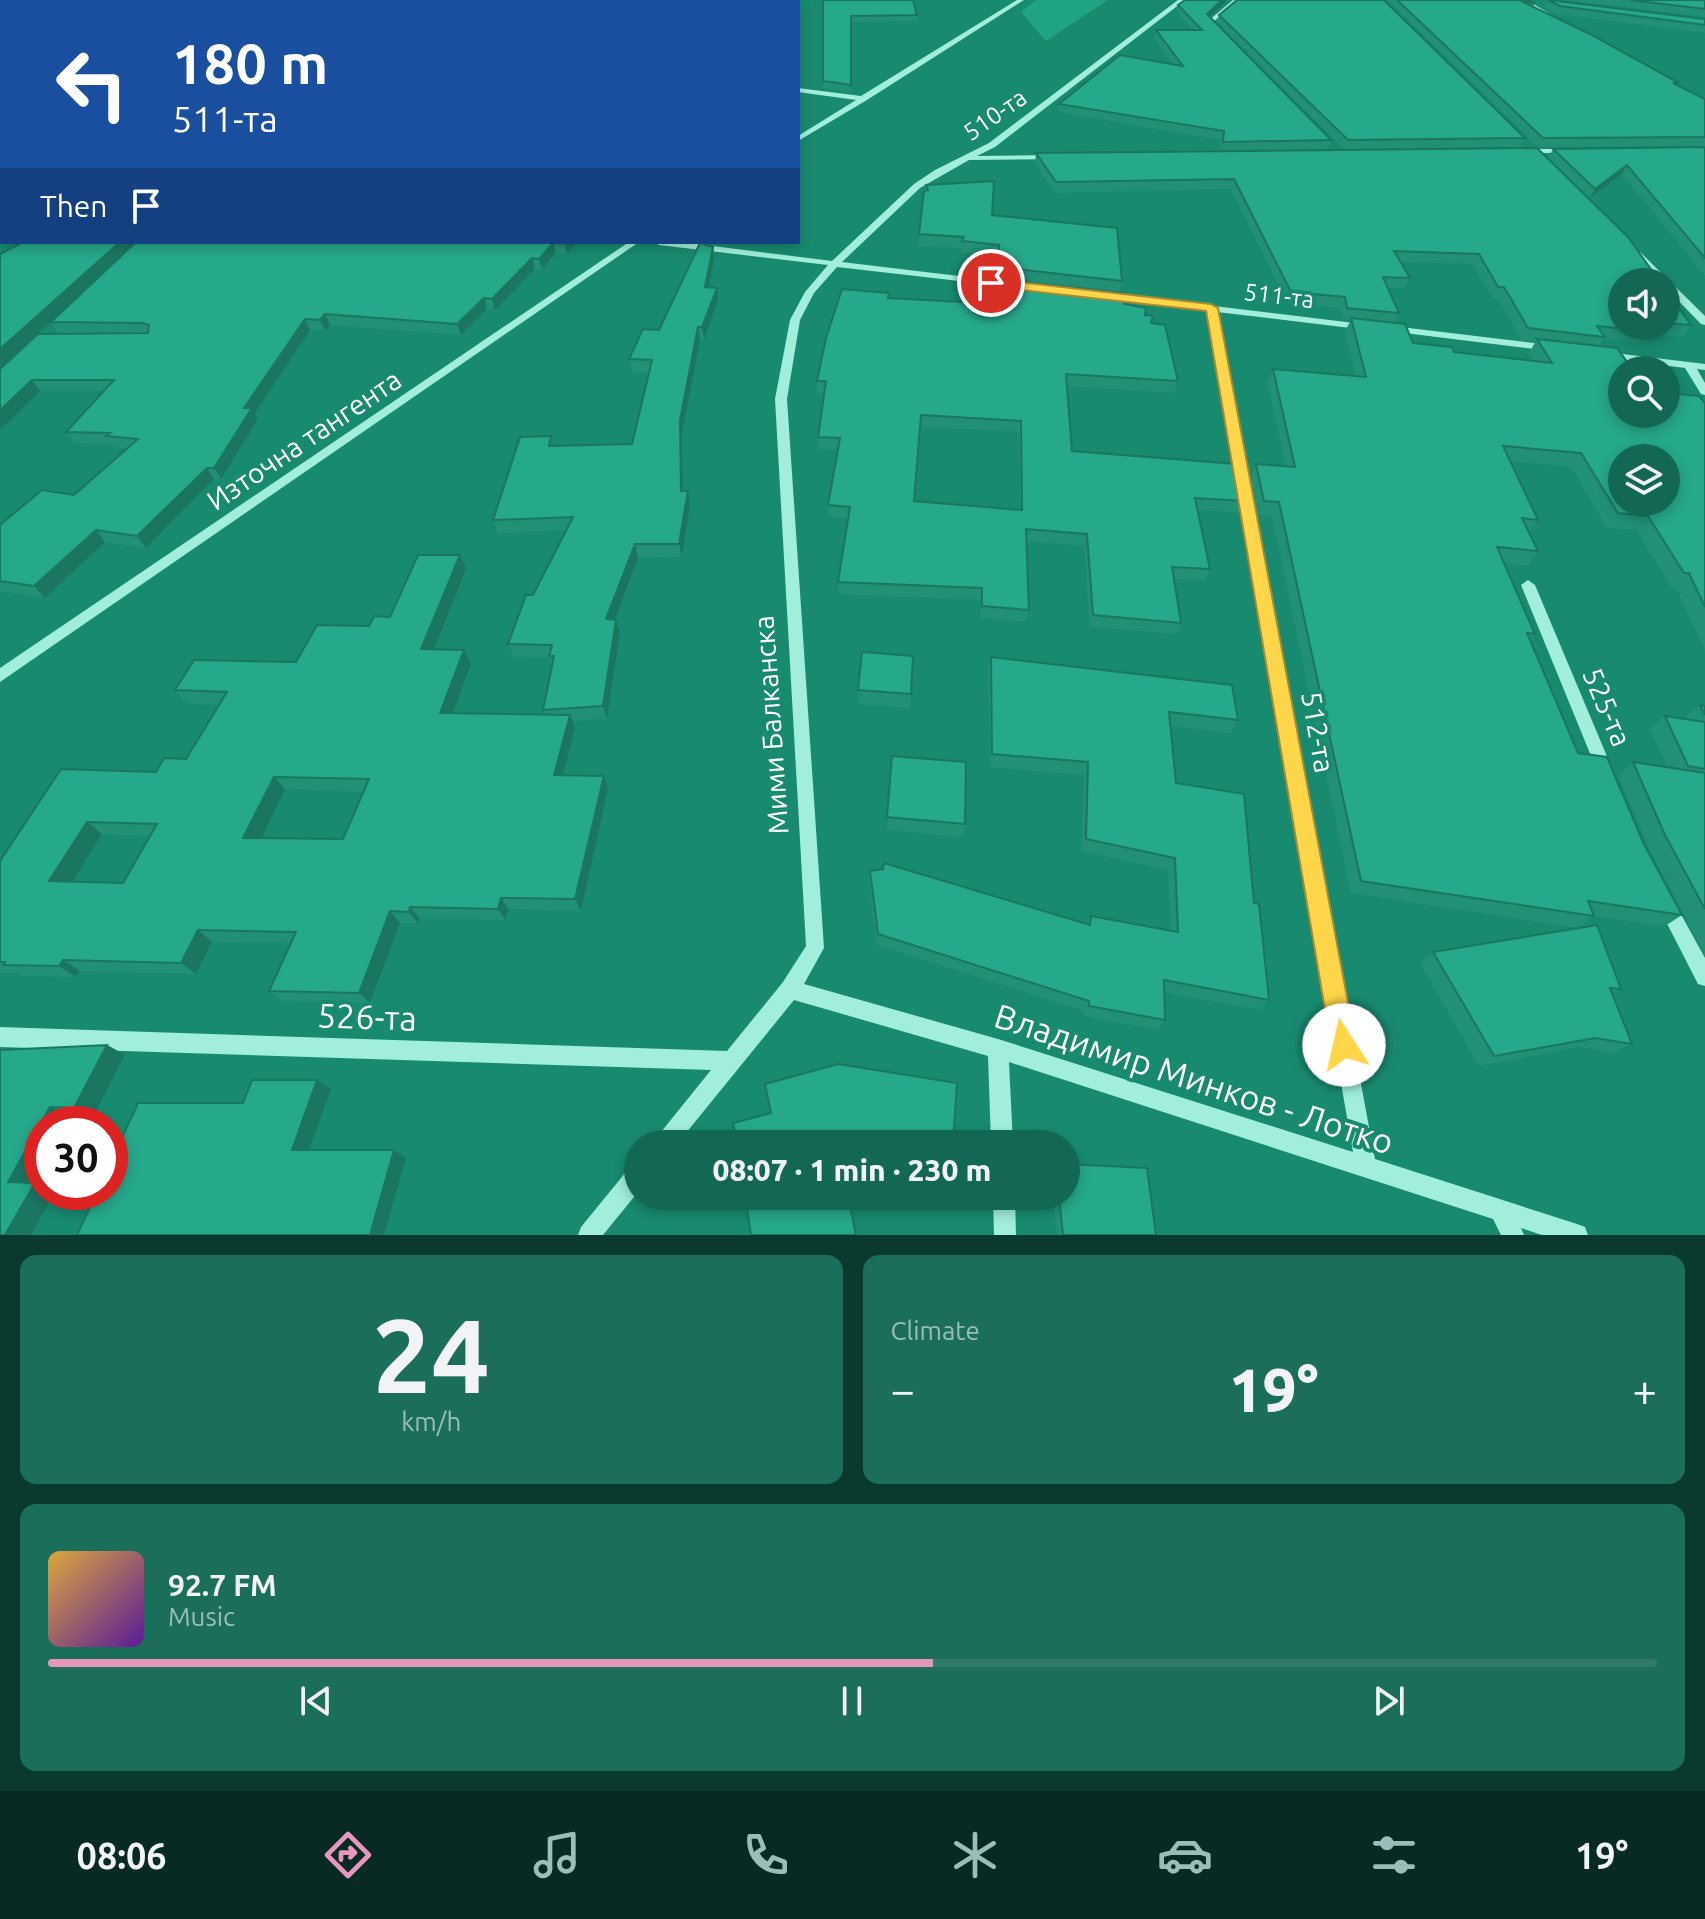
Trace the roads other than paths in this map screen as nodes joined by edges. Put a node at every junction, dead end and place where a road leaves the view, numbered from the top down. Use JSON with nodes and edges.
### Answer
{"nodes":[{"id":1,"x":1021,"y":0,"type":"edge"},
{"id":2,"x":1182,"y":0,"type":"edge"},
{"id":3,"x":1524,"y":0,"type":"edge"},
{"id":4,"x":1230,"y":1,"type":"edge"},
{"id":5,"x":1249,"y":1,"type":"edge"},
{"id":6,"x":1542,"y":2,"type":"edge"},
{"id":7,"x":1561,"y":22,"type":"edge"},
{"id":8,"x":1221,"y":33,"type":"edge"},
{"id":9,"x":800,"y":90,"type":"edge"},
{"id":10,"x":865,"y":99,"type":"junction"},
{"id":11,"x":800,"y":138,"type":"edge"},
{"id":12,"x":1524,"y":140,"type":"edge"},
{"id":13,"x":1535,"y":151,"type":"junction"},
{"id":14,"x":1582,"y":151,"type":"edge"},
{"id":15,"x":1505,"y":152,"type":"edge"},
{"id":16,"x":1060,"y":157,"type":"edge"},
{"id":17,"x":967,"y":158,"type":"junction"},
{"id":18,"x":1546,"y":162,"type":"edge"},
{"id":19,"x":632,"y":244,"type":"edge"},
{"id":20,"x":674,"y":244,"type":"edge"},
{"id":21,"x":1633,"y":249,"type":"edge"},
{"id":22,"x":833,"y":265,"type":"junction"},
{"id":23,"x":1652,"y":268,"type":"edge"},
{"id":24,"x":1022,"y":287,"type":"edge"},
{"id":25,"x":1101,"y":295,"type":"edge"},
{"id":26,"x":1680,"y":296,"type":"edge"},
{"id":27,"x":1211,"y":308,"type":"junction"},
{"id":28,"x":1705,"y":322,"type":"edge"},
{"id":29,"x":1566,"y":350,"type":"edge"},
{"id":30,"x":1596,"y":354,"type":"edge"},
{"id":31,"x":1689,"y":365,"type":"junction"},
{"id":32,"x":1705,"y":367,"type":"edge"},
{"id":33,"x":1705,"y":392,"type":"edge"},
{"id":34,"x":1528,"y":585,"type":"dead end"},
{"id":35,"x":0,"y":676,"type":"edge"},
{"id":36,"x":1610,"y":782,"type":"edge"},
{"id":37,"x":1661,"y":894,"type":"edge"},
{"id":38,"x":1705,"y":977,"type":"edge"},
{"id":39,"x":790,"y":989,"type":"junction"},
{"id":40,"x":0,"y":1037,"type":"edge"},
{"id":41,"x":998,"y":1049,"type":"junction"},
{"id":42,"x":731,"y":1061,"type":"junction"},
{"id":43,"x":675,"y":1130,"type":"edge"},
{"id":44,"x":1001,"y":1130,"type":"edge"},
{"id":45,"x":1366,"y":1167,"type":"junction"},
{"id":46,"x":624,"y":1192,"type":"edge"},
{"id":47,"x":1004,"y":1210,"type":"edge"},
{"id":48,"x":1501,"y":1211,"type":"junction"},
{"id":49,"x":589,"y":1235,"type":"edge"},
{"id":50,"x":1005,"y":1235,"type":"edge"},
{"id":51,"x":1513,"y":1235,"type":"edge"},
{"id":52,"x":1577,"y":1235,"type":"edge"}],
"edges":[{"from":1,"to":10,"type":"street"},
{"from":2,"to":17,"type":"street","name":"510-та"},
{"from":3,"to":6,"type":"street"},
{"from":3,"to":7,"type":"street"},
{"from":4,"to":5,"type":"street"},
{"from":4,"to":8,"type":"street"},
{"from":9,"to":10,"type":"street"},
{"from":10,"to":11,"type":"street"},
{"from":12,"to":13,"type":"street"},
{"from":13,"to":14,"type":"street"},
{"from":13,"to":15,"type":"street"},
{"from":13,"to":18,"type":"street"},
{"from":16,"to":17,"type":"street"},
{"from":17,"to":22,"type":"street","name":"510-та"},
{"from":19,"to":35,"type":"street","name":"Източна тангента"},
{"from":20,"to":22,"type":"street"},
{"from":21,"to":23,"type":"street"},
{"from":22,"to":24,"type":"street"},
{"from":22,"to":39,"type":"street","name":"Мими Балканска"},
{"from":25,"to":27,"type":"street","name":"511-та"},
{"from":26,"to":28,"type":"street"},
{"from":27,"to":29,"type":"street","name":"511-та"},
{"from":27,"to":45,"type":"street","name":"512-та"},
{"from":30,"to":31,"type":"street"},
{"from":31,"to":32,"type":"street"},
{"from":31,"to":33,"type":"street"},
{"from":34,"to":36,"type":"street","name":"525-та"},
{"from":37,"to":38,"type":"street"},
{"from":39,"to":41,"type":"street","name":"Владимир Минков - Лотко"},
{"from":39,"to":42,"type":"street","name":"Мими Балканска"},
{"from":40,"to":42,"type":"street","name":"526-та"},
{"from":41,"to":44,"type":"street"},
{"from":41,"to":45,"type":"street","name":"Владимир Минков - Лотко"},
{"from":42,"to":43,"type":"street","name":"Мими Балканска"},
{"from":45,"to":48,"type":"street","name":"Владимир Минков - Лотко"},
{"from":46,"to":49,"type":"street"},
{"from":47,"to":50,"type":"street"},
{"from":48,"to":51,"type":"street"},
{"from":48,"to":52,"type":"street","name":"Владимир Минков - Лотко"}]}
